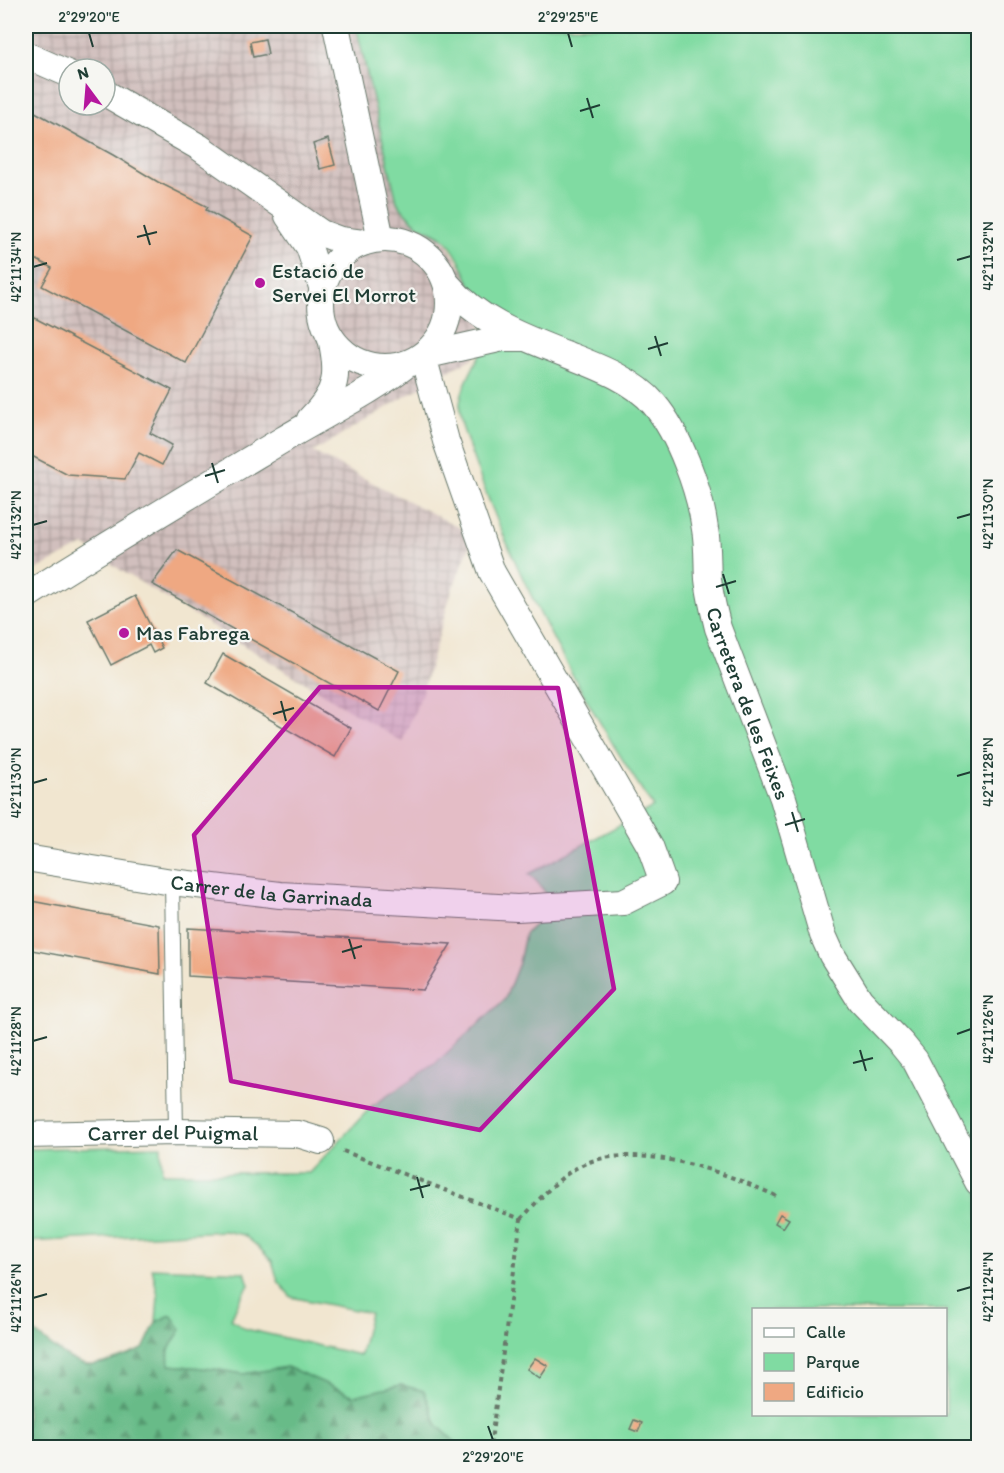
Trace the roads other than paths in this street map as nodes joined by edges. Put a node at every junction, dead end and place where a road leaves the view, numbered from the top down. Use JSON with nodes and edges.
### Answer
{"nodes":[{"id":1,"x":336,"y":26,"type":"edge"},
{"id":2,"x":26,"y":55,"type":"edge"},
{"id":3,"x":57,"y":69,"type":"edge"},
{"id":4,"x":117,"y":100,"type":"edge"},
{"id":5,"x":272,"y":198,"type":"junction"},
{"id":6,"x":372,"y":241,"type":"junction"},
{"id":7,"x":448,"y":285,"type":"junction"},
{"id":8,"x":322,"y":287,"type":"junction"},
{"id":9,"x":331,"y":338,"type":"junction"},
{"id":10,"x":524,"y":338,"type":"junction"},
{"id":11,"x":416,"y":360,"type":"junction"},
{"id":12,"x":297,"y":431,"type":"junction"},
{"id":13,"x":26,"y":596,"type":"edge"},
{"id":14,"x":26,"y":858,"type":"edge"},
{"id":15,"x":172,"y":882,"type":"junction"},
{"id":16,"x":176,"y":1132,"type":"junction"},
{"id":17,"x":26,"y":1135,"type":"edge"},
{"id":18,"x":321,"y":1141,"type":"road end"},
{"id":19,"x":978,"y":1182,"type":"edge"}],
"edges":[{"from":1,"to":6,"type":"street"},
{"from":2,"to":3,"type":"street"},
{"from":4,"to":5,"type":"street"},
{"from":5,"to":6,"type":"street"},
{"from":5,"to":8,"type":"street"},
{"from":6,"to":7,"type":"street"},
{"from":6,"to":8,"type":"street"},
{"from":7,"to":10,"type":"street","name":"Carretera de les Feixes"},
{"from":7,"to":11,"type":"street"},
{"from":8,"to":9,"type":"street"},
{"from":9,"to":11,"type":"street"},
{"from":9,"to":12,"type":"street"},
{"from":10,"to":11,"type":"street","name":"Carretera de les Feixes"},
{"from":10,"to":19,"type":"street","name":"Carretera de les Feixes"},
{"from":11,"to":12,"type":"street"},
{"from":11,"to":15,"type":"street","name":"Carrer de la Garrinada"},
{"from":12,"to":13,"type":"street"},
{"from":14,"to":15,"type":"street","name":"Carrer de la Garrinada"},
{"from":15,"to":16,"type":"lane"},
{"from":16,"to":17,"type":"street","name":"Carrer del Puigmal"},
{"from":16,"to":18,"type":"street","name":"Carrer del Puigmal"}]}
